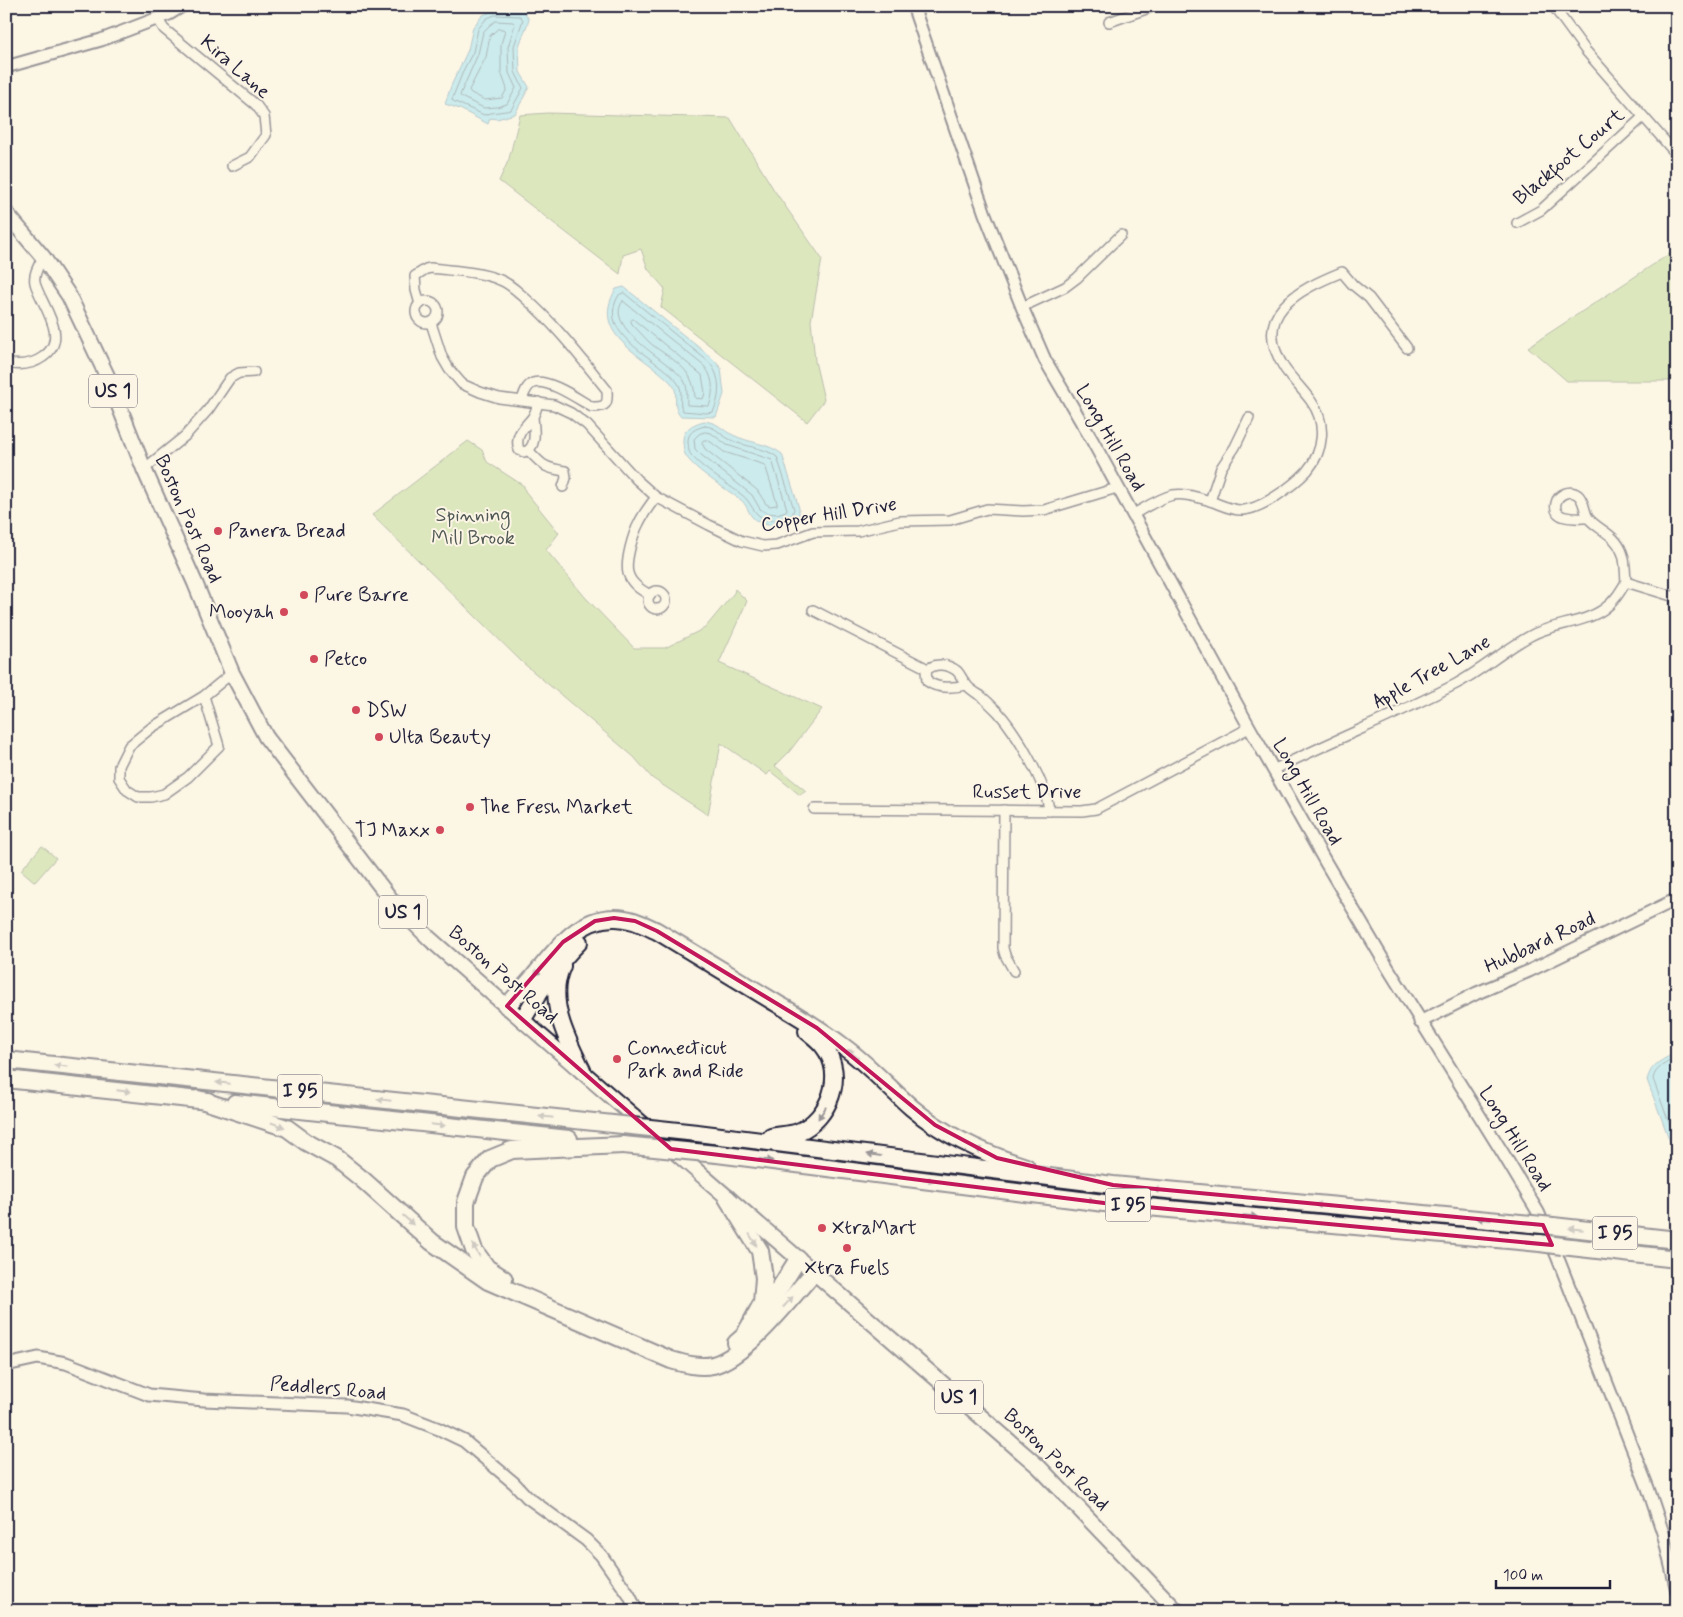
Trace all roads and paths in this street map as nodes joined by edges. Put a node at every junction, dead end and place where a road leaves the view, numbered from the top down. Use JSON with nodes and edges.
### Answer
{"nodes":[{"id":1,"x":182,"y":6,"type":"edge"},
{"id":2,"x":914,"y":6,"type":"edge"},
{"id":3,"x":1150,"y":6,"type":"edge"},
{"id":4,"x":1553,"y":6,"type":"edge"},
{"id":5,"x":157,"y":18,"type":"junction"},
{"id":6,"x":1108,"y":22,"type":"dead end"},
{"id":7,"x":6,"y":66,"type":"edge"},
{"id":8,"x":1643,"y":118,"type":"junction"},
{"id":9,"x":1675,"y":148,"type":"edge"},
{"id":10,"x":232,"y":166,"type":"dead end"},
{"id":11,"x":6,"y":213,"type":"edge"},
{"id":12,"x":1517,"y":223,"type":"dead end"},
{"id":13,"x":1121,"y":235,"type":"dead end"},
{"id":14,"x":43,"y":257,"type":"junction"},
{"id":15,"x":420,"y":304,"type":"junction"},
{"id":16,"x":1022,"y":307,"type":"junction"},
{"id":17,"x":431,"y":323,"type":"junction"},
{"id":18,"x":1407,"y":348,"type":"dead end"},
{"id":19,"x":6,"y":363,"type":"edge"},
{"id":20,"x":254,"y":372,"type":"dead end"},
{"id":21,"x":522,"y":400,"type":"junction"},
{"id":22,"x":538,"y":402,"type":"junction"},
{"id":23,"x":533,"y":417,"type":"junction"},
{"id":24,"x":1249,"y":418,"type":"dead end"},
{"id":25,"x":530,"y":451,"type":"junction"},
{"id":26,"x":144,"y":470,"type":"junction"},
{"id":27,"x":563,"y":487,"type":"dead end"},
{"id":28,"x":1118,"y":488,"type":"junction"},
{"id":29,"x":656,"y":497,"type":"junction"},
{"id":30,"x":1210,"y":501,"type":"junction"},
{"id":31,"x":1132,"y":514,"type":"junction"},
{"id":32,"x":1588,"y":518,"type":"dead end"},
{"id":33,"x":1626,"y":582,"type":"junction"},
{"id":34,"x":650,"y":595,"type":"dead end"},
{"id":35,"x":1676,"y":595,"type":"edge"},
{"id":36,"x":813,"y":610,"type":"dead end"},
{"id":37,"x":1677,"y":611,"type":"edge"},
{"id":38,"x":928,"y":669,"type":"junction"},
{"id":39,"x":232,"y":673,"type":"junction"},
{"id":40,"x":966,"y":685,"type":"junction"},
{"id":41,"x":204,"y":696,"type":"junction"},
{"id":42,"x":1250,"y":728,"type":"junction"},
{"id":43,"x":1273,"y":770,"type":"junction"},
{"id":44,"x":814,"y":809,"type":"dead end"},
{"id":45,"x":1004,"y":810,"type":"junction"},
{"id":46,"x":1049,"y":811,"type":"junction"},
{"id":47,"x":1677,"y":899,"type":"edge"},
{"id":48,"x":569,"y":951,"type":"junction"},
{"id":49,"x":1014,"y":971,"type":"dead end"},
{"id":50,"x":507,"y":1006,"type":"junction"},
{"id":51,"x":523,"y":1019,"type":"junction"},
{"id":52,"x":1420,"y":1022,"type":"junction"},
{"id":53,"x":6,"y":1060,"type":"edge"},
{"id":54,"x":582,"y":1070,"type":"junction"},
{"id":55,"x":6,"y":1079,"type":"edge"},
{"id":56,"x":198,"y":1099,"type":"junction"},
{"id":57,"x":697,"y":1133,"type":"junction"},
{"id":58,"x":623,"y":1145,"type":"junction"},
{"id":59,"x":1114,"y":1185,"type":"junction"},
{"id":60,"x":727,"y":1198,"type":"junction"},
{"id":61,"x":1677,"y":1240,"type":"edge"},
{"id":62,"x":798,"y":1259,"type":"junction"},
{"id":63,"x":1677,"y":1259,"type":"edge"},
{"id":64,"x":814,"y":1272,"type":"junction"},
{"id":65,"x":744,"y":1336,"type":"junction"},
{"id":66,"x":6,"y":1365,"type":"edge"},
{"id":67,"x":1677,"y":1591,"type":"edge"},
{"id":68,"x":637,"y":1611,"type":"edge"},
{"id":69,"x":1177,"y":1611,"type":"edge"}],
"edges":[{"from":1,"to":5,"type":"street"},
{"from":2,"to":16,"type":"street","name":"Long Hill Road"},
{"from":3,"to":6,"type":"street"},
{"from":4,"to":8,"type":"street"},
{"from":5,"to":7,"type":"street"},
{"from":5,"to":10,"type":"street","name":"Kira Lane"},
{"from":8,"to":9,"type":"street"},
{"from":8,"to":12,"type":"street","name":"Blackfoot Court"},
{"from":11,"to":14,"type":"main road","name":"Boston Post Road","number":"US 1"},
{"from":13,"to":16,"type":"street"},
{"from":14,"to":19,"type":"street"},
{"from":14,"to":26,"type":"main road","name":"Boston Post Road","number":"US 1"},
{"from":15,"to":17,"type":"street"},
{"from":15,"to":17,"type":"street"},
{"from":15,"to":21,"type":"street"},
{"from":16,"to":28,"type":"street","name":"Long Hill Road"},
{"from":17,"to":21,"type":"street","name":"Copper Hill Drive"},
{"from":18,"to":30,"type":"street"},
{"from":20,"to":26,"type":"street"},
{"from":21,"to":22,"type":"street","name":"Copper Hill Drive"},
{"from":22,"to":23,"type":"street"},
{"from":22,"to":29,"type":"street","name":"Copper Hill Drive"},
{"from":23,"to":25,"type":"street"},
{"from":23,"to":25,"type":"street"},
{"from":24,"to":30,"type":"street"},
{"from":25,"to":27,"type":"street"},
{"from":26,"to":39,"type":"main road","name":"Boston Post Road","number":"US 1"},
{"from":28,"to":29,"type":"street","name":"Copper Hill Drive"},
{"from":28,"to":31,"type":"street","name":"Long Hill Road"},
{"from":29,"to":34,"type":"street"},
{"from":30,"to":31,"type":"street"},
{"from":31,"to":42,"type":"street","name":"Long Hill Road"},
{"from":32,"to":33,"type":"street"},
{"from":33,"to":35,"type":"street"},
{"from":33,"to":43,"type":"street","name":"Apple Tree Lane"},
{"from":35,"to":37,"type":"street"},
{"from":36,"to":38,"type":"street"},
{"from":38,"to":40,"type":"street"},
{"from":38,"to":40,"type":"street"},
{"from":39,"to":41,"type":"street"},
{"from":39,"to":50,"type":"main road","name":"Boston Post Road","number":"US 1"},
{"from":40,"to":46,"type":"street"},
{"from":41,"to":41,"type":"street"},
{"from":42,"to":43,"type":"street","name":"Long Hill Road"},
{"from":42,"to":46,"type":"street","name":"Russet Drive"},
{"from":43,"to":52,"type":"street","name":"Long Hill Road"},
{"from":44,"to":45,"type":"street","name":"Russet Drive"},
{"from":45,"to":46,"type":"street","name":"Russet Drive"},
{"from":45,"to":49,"type":"street"},
{"from":47,"to":52,"type":"street","name":"Hubbard Road"},
{"from":48,"to":51,"type":"highway"},
{"from":48,"to":54,"type":"highway"},
{"from":48,"to":57,"type":"highway","one_way":true},
{"from":50,"to":51,"type":"main road","name":"Boston Post Road","number":"US 1"},
{"from":59,"to":50,"type":"highway","one_way":true},
{"from":51,"to":54,"type":"main road","name":"Boston Post Road","number":"US 1"},
{"from":52,"to":67,"type":"street","name":"Long Hill Road"},
{"from":57,"to":53,"type":"highway","number":"I 95","one_way":true,"bridge":true},
{"from":54,"to":60,"type":"main road","name":"Boston Post Road","number":"US 1"},
{"from":55,"to":56,"type":"highway","number":"I 95","one_way":true},
{"from":56,"to":58,"type":"highway","number":"I 95","one_way":true},
{"from":56,"to":64,"type":"highway","one_way":true},
{"from":59,"to":57,"type":"highway","number":"I 95","one_way":true},
{"from":58,"to":63,"type":"highway","number":"I 95","one_way":true,"bridge":true},
{"from":65,"to":58,"type":"highway","one_way":true},
{"from":61,"to":59,"type":"highway","number":"I 95","one_way":true,"bridge":true},
{"from":60,"to":62,"type":"main road","name":"Boston Post Road","number":"US 1"},
{"from":60,"to":65,"type":"highway","one_way":true},
{"from":62,"to":64,"type":"main road","name":"Boston Post Road","number":"US 1"},
{"from":62,"to":65,"type":"highway"},
{"from":64,"to":69,"type":"main road","name":"Boston Post Road","number":"US 1"},
{"from":66,"to":68,"type":"street","name":"Peddlers Road"}]}
